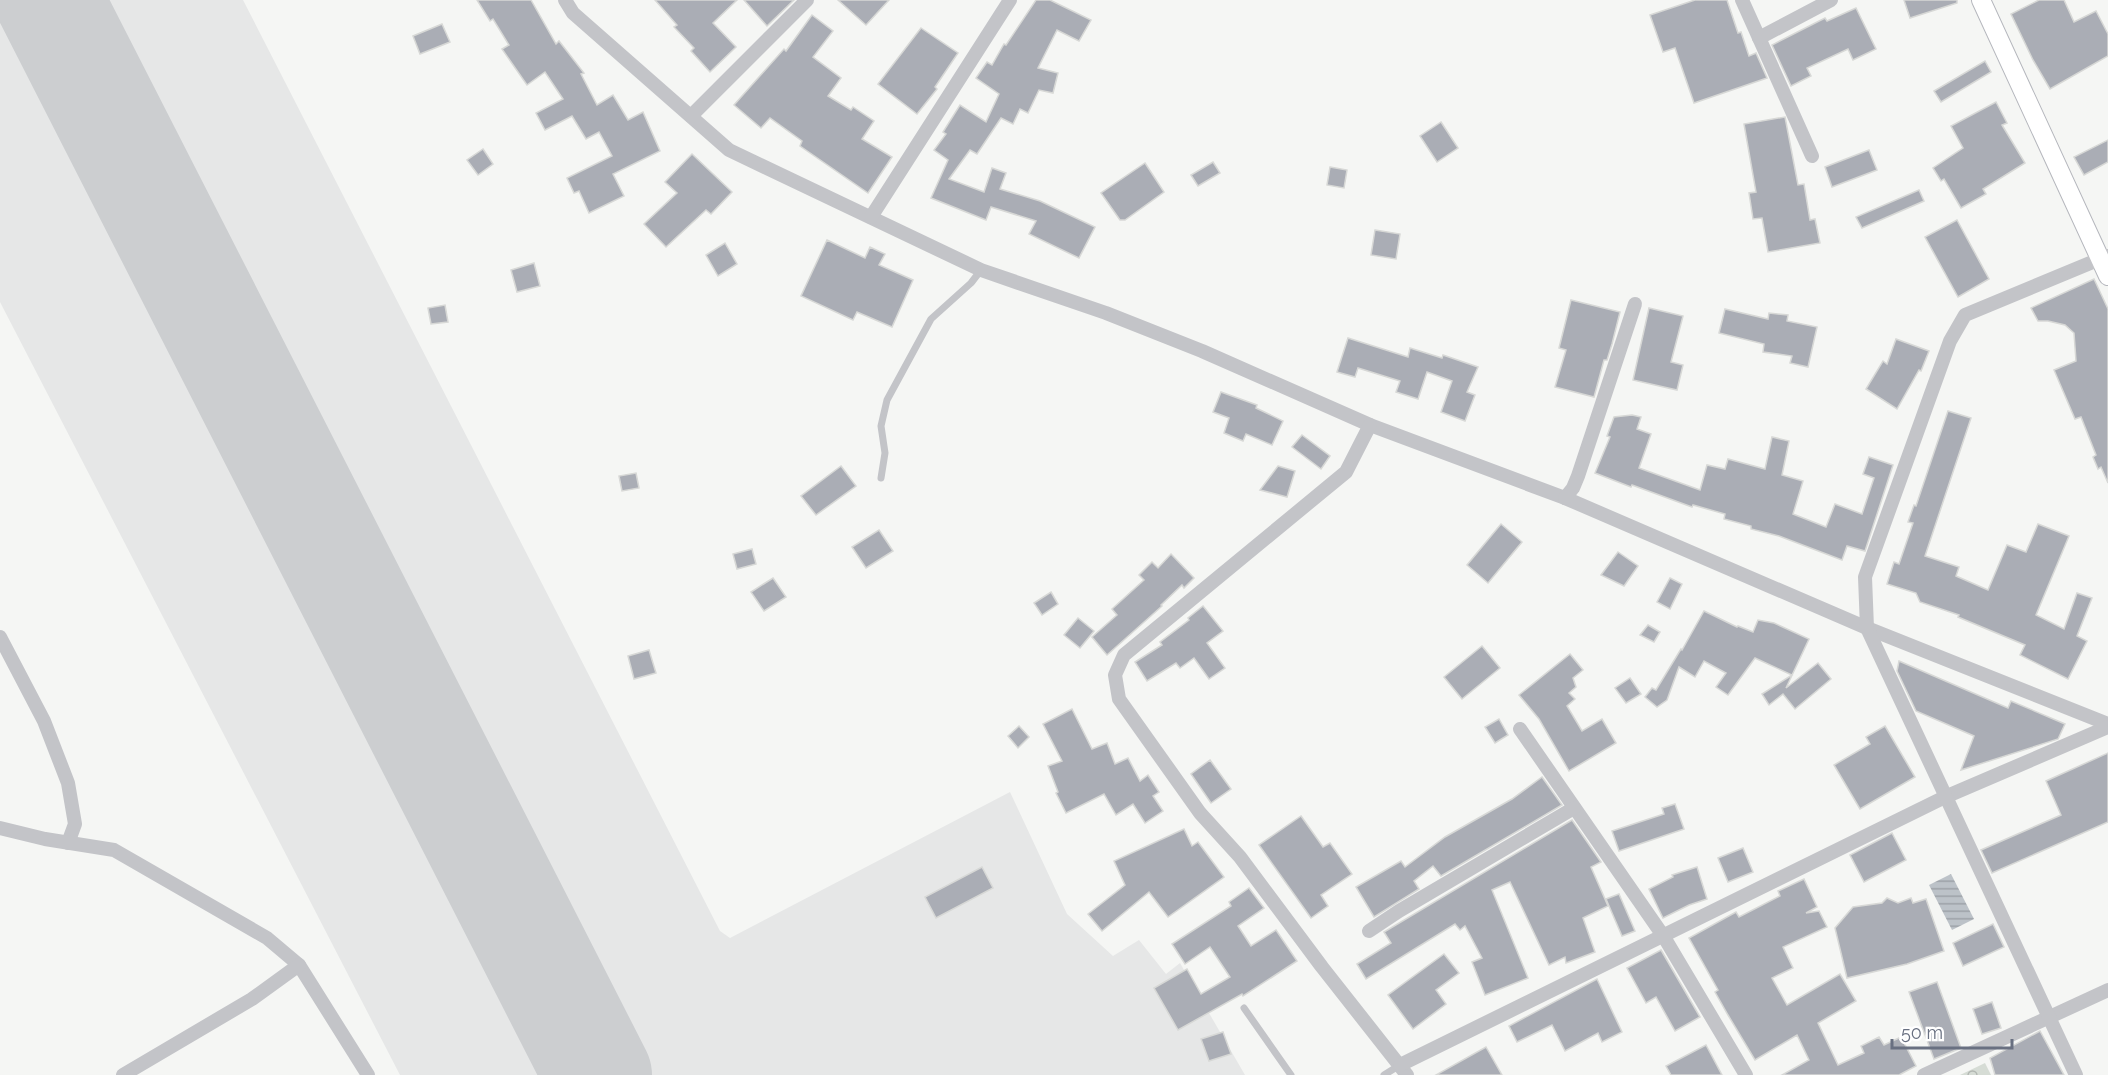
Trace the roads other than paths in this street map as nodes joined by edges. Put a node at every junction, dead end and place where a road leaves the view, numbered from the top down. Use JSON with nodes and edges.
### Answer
{"nodes":[{"id":1,"x":564,"y":0,"type":"edge"},
{"id":2,"x":807,"y":0,"type":"edge"},
{"id":3,"x":1010,"y":0,"type":"edge"},
{"id":4,"x":1742,"y":0,"type":"edge"},
{"id":5,"x":1831,"y":0,"type":"edge"},
{"id":6,"x":1981,"y":0,"type":"edge"},
{"id":7,"x":1760,"y":38,"type":"junction"},
{"id":8,"x":691,"y":116,"type":"junction"},
{"id":9,"x":1812,"y":156,"type":"dead end"},
{"id":10,"x":872,"y":217,"type":"junction"},
{"id":11,"x":2105,"y":257,"type":"edge"},
{"id":12,"x":981,"y":270,"type":"junction"},
{"id":13,"x":2108,"y":276,"type":"edge"},
{"id":14,"x":1635,"y":304,"type":"dead end"},
{"id":15,"x":1370,"y":425,"type":"junction"},
{"id":16,"x":881,"y":478,"type":"dead end"},
{"id":17,"x":1565,"y":498,"type":"junction"},
{"id":18,"x":1867,"y":628,"type":"junction"},
{"id":19,"x":0,"y":637,"type":"edge"},
{"id":20,"x":2108,"y":726,"type":"edge"},
{"id":21,"x":1520,"y":729,"type":"dead end"},
{"id":22,"x":1946,"y":797,"type":"junction"},
{"id":23,"x":1574,"y":808,"type":"junction"},
{"id":24,"x":0,"y":828,"type":"edge"},
{"id":25,"x":68,"y":843,"type":"junction"},
{"id":26,"x":1369,"y":932,"type":"dead end"},
{"id":27,"x":1664,"y":937,"type":"junction"},
{"id":28,"x":299,"y":965,"type":"junction"},
{"id":29,"x":2108,"y":990,"type":"edge"},
{"id":30,"x":1244,"y":1008,"type":"dead end"},
{"id":31,"x":2048,"y":1018,"type":"junction"},
{"id":32,"x":1404,"y":1070,"type":"edge"},
{"id":33,"x":123,"y":1075,"type":"edge"},
{"id":34,"x":368,"y":1075,"type":"edge"},
{"id":35,"x":1291,"y":1075,"type":"edge"},
{"id":36,"x":1384,"y":1075,"type":"edge"},
{"id":37,"x":1746,"y":1075,"type":"edge"},
{"id":38,"x":1924,"y":1075,"type":"edge"},
{"id":39,"x":2076,"y":1075,"type":"edge"}],
"edges":[{"from":1,"to":8,"type":"street"},
{"from":2,"to":8,"type":"street"},
{"from":3,"to":10,"type":"street"},
{"from":4,"to":7,"type":"street"},
{"from":5,"to":7,"type":"street"},
{"from":6,"to":11,"type":"street"},
{"from":7,"to":9,"type":"street"},
{"from":8,"to":10,"type":"street"},
{"from":10,"to":12,"type":"street"},
{"from":11,"to":13,"type":"street"},
{"from":11,"to":18,"type":"street"},
{"from":12,"to":15,"type":"street"},
{"from":12,"to":16,"type":"lane"},
{"from":14,"to":17,"type":"street"},
{"from":15,"to":17,"type":"street"},
{"from":15,"to":32,"type":"street"},
{"from":17,"to":18,"type":"street"},
{"from":18,"to":20,"type":"street"},
{"from":18,"to":22,"type":"street"},
{"from":19,"to":25,"type":"street"},
{"from":20,"to":22,"type":"street"},
{"from":21,"to":23,"type":"street"},
{"from":22,"to":27,"type":"street"},
{"from":22,"to":31,"type":"street"},
{"from":23,"to":26,"type":"street"},
{"from":23,"to":27,"type":"street"},
{"from":24,"to":25,"type":"street"},
{"from":25,"to":28,"type":"street"},
{"from":27,"to":32,"type":"street"},
{"from":27,"to":37,"type":"street"},
{"from":28,"to":33,"type":"street"},
{"from":28,"to":34,"type":"street"},
{"from":29,"to":31,"type":"street"},
{"from":30,"to":35,"type":"lane"},
{"from":31,"to":38,"type":"street"},
{"from":31,"to":39,"type":"street"},
{"from":32,"to":36,"type":"lane"}]}
